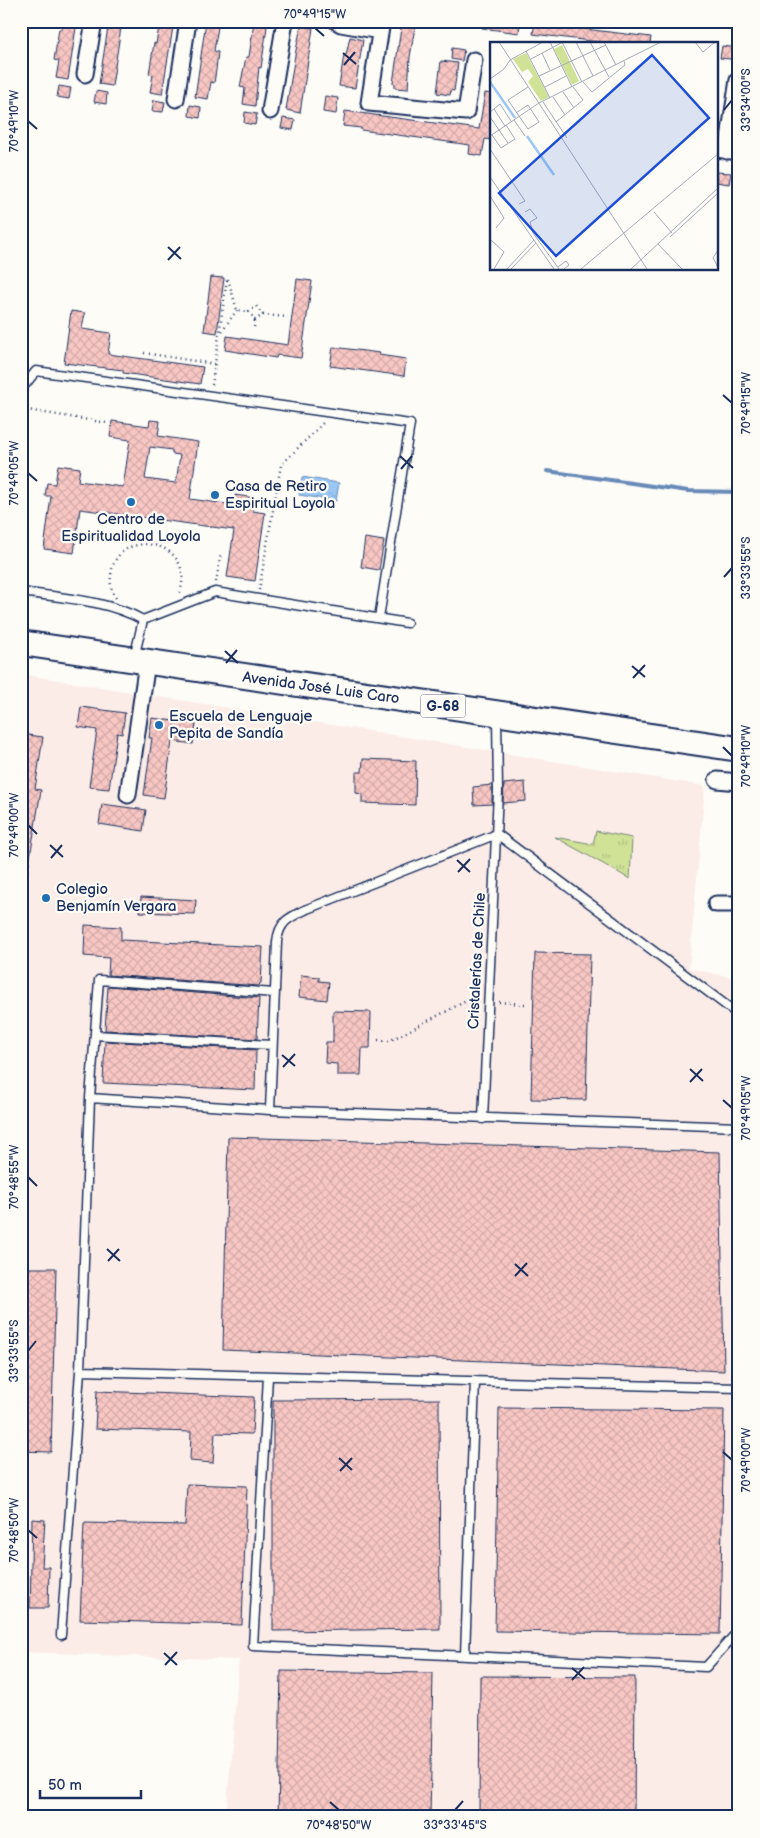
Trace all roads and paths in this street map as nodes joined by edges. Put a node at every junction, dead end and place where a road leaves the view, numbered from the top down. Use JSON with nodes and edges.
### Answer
{"nodes":[{"id":1,"x":94,"y":21,"type":"edge"},
{"id":2,"x":188,"y":21,"type":"edge"},
{"id":3,"x":284,"y":21,"type":"edge"},
{"id":4,"x":336,"y":21,"type":"edge"},
{"id":5,"x":381,"y":26,"type":"edge"},
{"id":6,"x":474,"y":60,"type":"dead end"},
{"id":7,"x":85,"y":74,"type":"dead end"},
{"id":8,"x":738,"y":80,"type":"edge"},
{"id":9,"x":176,"y":99,"type":"dead end"},
{"id":10,"x":270,"y":111,"type":"dead end"},
{"id":11,"x":727,"y":151,"type":"edge"},
{"id":12,"x":237,"y":310,"type":"junction"},
{"id":13,"x":249,"y":312,"type":"junction"},
{"id":14,"x":263,"y":315,"type":"junction"},
{"id":15,"x":288,"y":317,"type":"dead end"},
{"id":16,"x":255,"y":320,"type":"junction"},
{"id":17,"x":254,"y":327,"type":"dead end"},
{"id":18,"x":219,"y":336,"type":"junction"},
{"id":19,"x":144,"y":353,"type":"dead end"},
{"id":20,"x":215,"y":364,"type":"junction"},
{"id":21,"x":21,"y":394,"type":"edge"},
{"id":22,"x":210,"y":395,"type":"junction"},
{"id":23,"x":21,"y":409,"type":"edge"},
{"id":24,"x":333,"y":413,"type":"junction"},
{"id":25,"x":108,"y":423,"type":"dead end"},
{"id":26,"x":221,"y":553,"type":"dead end"},
{"id":27,"x":21,"y":592,"type":"edge"},
{"id":28,"x":215,"y":592,"type":"junction"},
{"id":29,"x":257,"y":598,"type":"junction"},
{"id":30,"x":126,"y":611,"type":"junction"},
{"id":31,"x":165,"y":612,"type":"junction"},
{"id":32,"x":379,"y":618,"type":"junction"},
{"id":33,"x":144,"y":620,"type":"junction"},
{"id":34,"x":406,"y":623,"type":"dead end"},
{"id":35,"x":21,"y":643,"type":"edge"},
{"id":36,"x":140,"y":661,"type":"junction"},
{"id":37,"x":497,"y":714,"type":"junction"},
{"id":38,"x":739,"y":749,"type":"edge"},
{"id":39,"x":717,"y":780,"type":"dead end"},
{"id":40,"x":739,"y":782,"type":"edge"},
{"id":41,"x":128,"y":795,"type":"dead end"},
{"id":42,"x":497,"y":834,"type":"junction"},
{"id":43,"x":716,"y":904,"type":"dead end"},
{"id":44,"x":739,"y":904,"type":"edge"},
{"id":45,"x":274,"y":993,"type":"junction"},
{"id":46,"x":488,"y":1002,"type":"junction"},
{"id":47,"x":525,"y":1004,"type":"dead end"},
{"id":48,"x":739,"y":1015,"type":"edge"},
{"id":49,"x":95,"y":1035,"type":"junction"},
{"id":50,"x":378,"y":1040,"type":"dead end"},
{"id":51,"x":272,"y":1045,"type":"junction"},
{"id":52,"x":90,"y":1098,"type":"junction"},
{"id":53,"x":270,"y":1110,"type":"junction"},
{"id":54,"x":483,"y":1119,"type":"junction"},
{"id":55,"x":739,"y":1127,"type":"edge"},
{"id":56,"x":80,"y":1371,"type":"junction"},
{"id":57,"x":268,"y":1377,"type":"junction"},
{"id":58,"x":475,"y":1381,"type":"junction"},
{"id":59,"x":739,"y":1388,"type":"edge"},
{"id":60,"x":739,"y":1630,"type":"edge"},
{"id":61,"x":61,"y":1635,"type":"dead end"},
{"id":62,"x":465,"y":1655,"type":"junction"}],
"edges":[{"from":1,"to":7,"type":"street"},
{"from":2,"to":9,"type":"street"},
{"from":3,"to":10,"type":"street"},
{"from":4,"to":5,"type":"street"},
{"from":5,"to":6,"type":"street"},
{"from":8,"to":11,"type":"street"},
{"from":12,"to":13,"type":"path"},
{"from":12,"to":18,"type":"path"},
{"from":12,"to":18,"type":"path"},
{"from":13,"to":14,"type":"path"},
{"from":13,"to":16,"type":"path"},
{"from":14,"to":15,"type":"path"},
{"from":14,"to":16,"type":"path"},
{"from":16,"to":17,"type":"path"},
{"from":18,"to":20,"type":"path"},
{"from":19,"to":20,"type":"path"},
{"from":20,"to":22,"type":"path"},
{"from":21,"to":22,"type":"lane"},
{"from":22,"to":24,"type":"lane"},
{"from":23,"to":25,"type":"path"},
{"from":24,"to":29,"type":"path"},
{"from":24,"to":32,"type":"lane"},
{"from":26,"to":28,"type":"path"},
{"from":27,"to":30,"type":"lane"},
{"from":28,"to":29,"type":"lane"},
{"from":28,"to":31,"type":"lane"},
{"from":29,"to":32,"type":"lane"},
{"from":30,"to":31,"type":"path"},
{"from":30,"to":33,"type":"lane"},
{"from":31,"to":33,"type":"lane"},
{"from":32,"to":34,"type":"lane"},
{"from":33,"to":36,"type":"lane"},
{"from":35,"to":36,"type":"main road","name":"Avenida José Luis Caro","number":"G-68"},
{"from":36,"to":37,"type":"main road","name":"Avenida José Luis Caro","number":"G-68"},
{"from":36,"to":41,"type":"street"},
{"from":37,"to":38,"type":"main road","name":"Avenida José Luis Caro","number":"G-68"},
{"from":37,"to":42,"type":"lane","name":"Cristalerías de Chile"},
{"from":39,"to":40,"type":"street"},
{"from":42,"to":45,"type":"lane"},
{"from":42,"to":46,"type":"lane","name":"Cristalerías de Chile"},
{"from":42,"to":48,"type":"lane"},
{"from":43,"to":44,"type":"street"},
{"from":45,"to":49,"type":"lane"},
{"from":45,"to":51,"type":"lane"},
{"from":46,"to":47,"type":"path"},
{"from":46,"to":50,"type":"path"},
{"from":46,"to":54,"type":"lane","name":"Cristalerías de Chile"},
{"from":49,"to":51,"type":"lane"},
{"from":49,"to":52,"type":"lane"},
{"from":51,"to":53,"type":"lane"},
{"from":52,"to":53,"type":"lane"},
{"from":52,"to":56,"type":"lane"},
{"from":53,"to":54,"type":"lane"},
{"from":54,"to":55,"type":"lane"},
{"from":56,"to":57,"type":"lane"},
{"from":56,"to":61,"type":"lane"},
{"from":57,"to":58,"type":"lane"},
{"from":57,"to":62,"type":"lane"},
{"from":58,"to":59,"type":"lane"},
{"from":58,"to":62,"type":"lane"},
{"from":60,"to":62,"type":"lane"}]}
